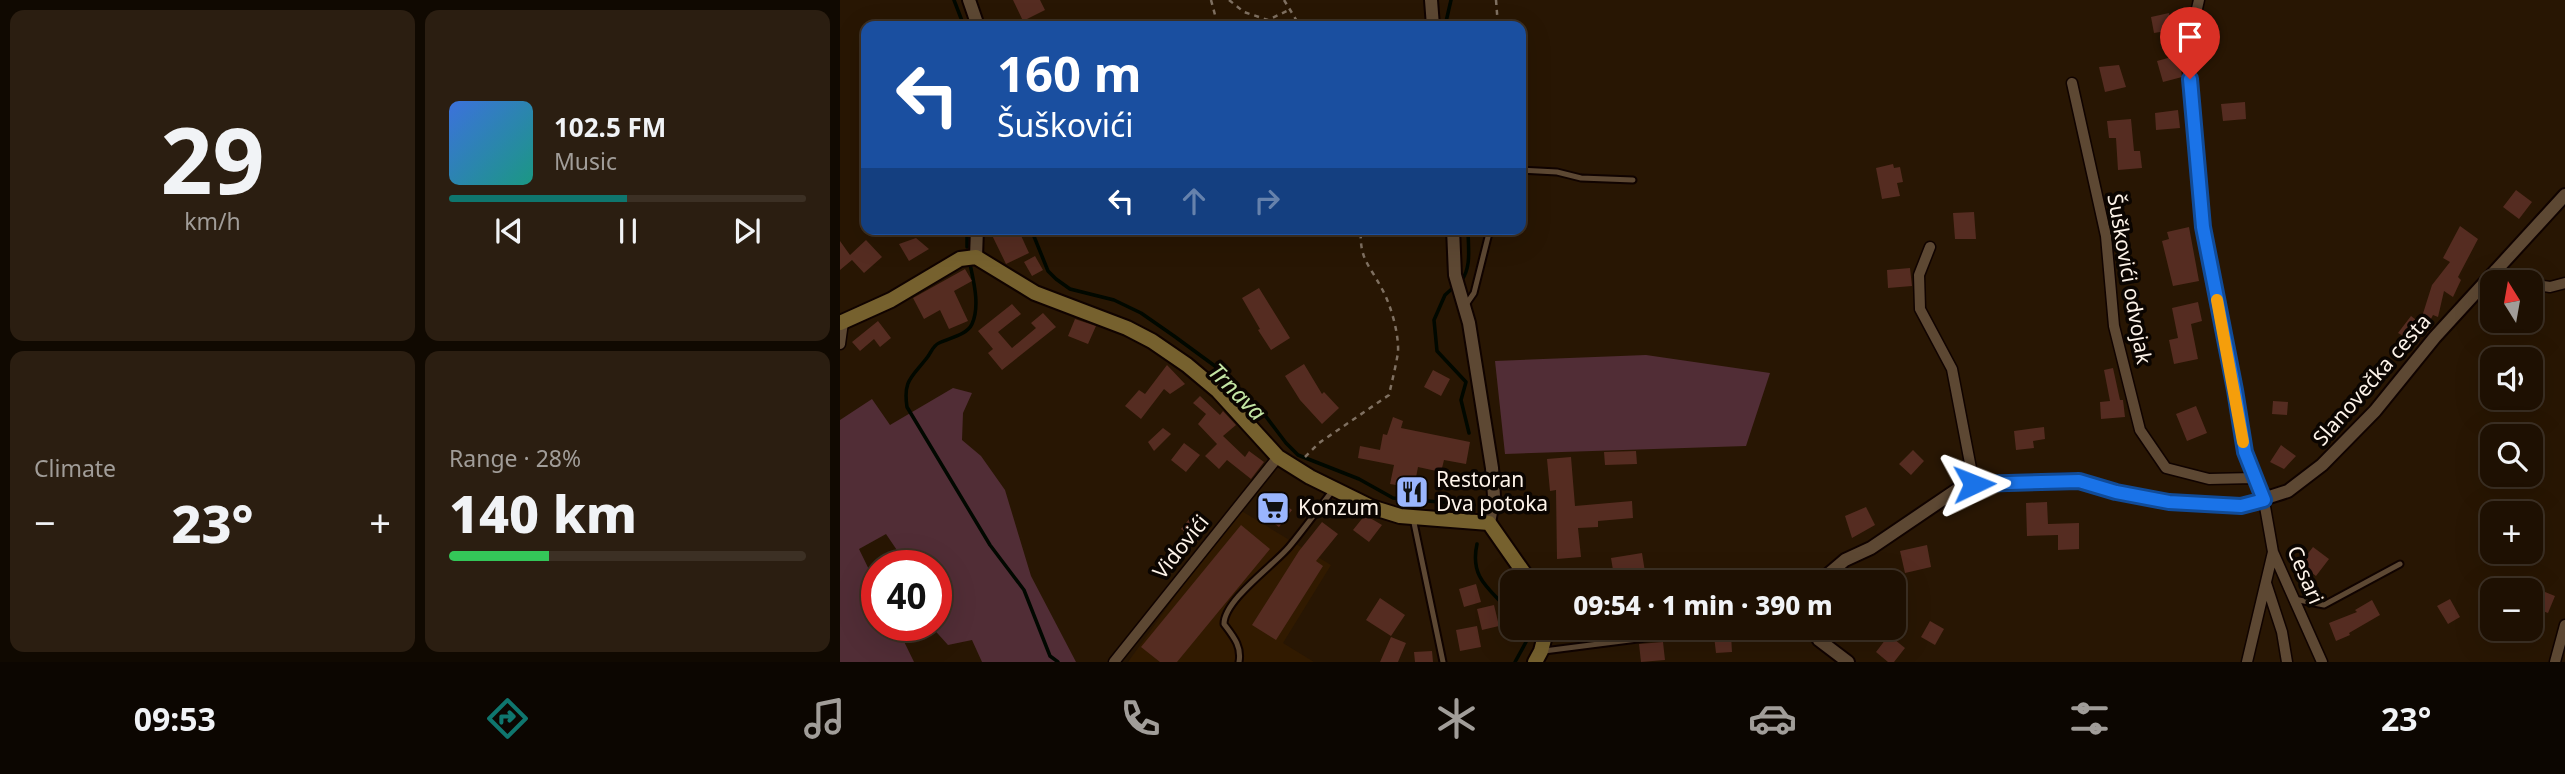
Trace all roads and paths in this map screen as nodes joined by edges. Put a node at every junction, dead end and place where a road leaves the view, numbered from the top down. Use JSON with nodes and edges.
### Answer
{"nodes":[{"id":1,"x":969,"y":0,"type":"edge"},
{"id":2,"x":1211,"y":0,"type":"edge"},
{"id":3,"x":1229,"y":0,"type":"edge"},
{"id":4,"x":1284,"y":0,"type":"edge"},
{"id":5,"x":1431,"y":0,"type":"edge"},
{"id":6,"x":1496,"y":0,"type":"edge"},
{"id":7,"x":2199,"y":0,"type":"edge"},
{"id":8,"x":1289,"y":10,"type":"junction"},
{"id":9,"x":976,"y":21,"type":"edge"},
{"id":10,"x":1217,"y":21,"type":"edge"},
{"id":11,"x":1297,"y":21,"type":"edge"},
{"id":12,"x":1433,"y":21,"type":"edge"},
{"id":13,"x":1498,"y":21,"type":"edge"},
{"id":14,"x":2071,"y":83,"type":"dead end"},
{"id":15,"x":1526,"y":170,"type":"edge"},
{"id":16,"x":1633,"y":180,"type":"dead end"},
{"id":17,"x":2565,"y":195,"type":"edge"},
{"id":18,"x":977,"y":235,"type":"edge"},
{"id":19,"x":1361,"y":235,"type":"edge"},
{"id":20,"x":1453,"y":235,"type":"edge"},
{"id":21,"x":1488,"y":235,"type":"edge"},
{"id":22,"x":1930,"y":247,"type":"dead end"},
{"id":23,"x":976,"y":257,"type":"junction"},
{"id":24,"x":2496,"y":270,"type":"edge"},
{"id":25,"x":2565,"y":283,"type":"edge"},
{"id":26,"x":2543,"y":286,"type":"edge"},
{"id":27,"x":2480,"y":288,"type":"edge"},
{"id":28,"x":1463,"y":301,"type":"junction"},
{"id":29,"x":842,"y":323,"type":"edge"},
{"id":30,"x":840,"y":344,"type":"edge"},
{"id":31,"x":1306,"y":456,"type":"dead end"},
{"id":32,"x":1278,"y":457,"type":"junction"},
{"id":33,"x":2254,"y":478,"type":"junction"},
{"id":34,"x":1974,"y":484,"type":"junction"},
{"id":35,"x":1334,"y":488,"type":"junction"},
{"id":36,"x":2264,"y":500,"type":"junction"},
{"id":37,"x":1413,"y":518,"type":"junction"},
{"id":38,"x":1489,"y":523,"type":"junction"},
{"id":39,"x":2273,"y":552,"type":"junction"},
{"id":40,"x":2400,"y":564,"type":"dead end"},
{"id":41,"x":1522,"y":570,"type":"edge"},
{"id":42,"x":1833,"y":570,"type":"edge"},
{"id":43,"x":2266,"y":582,"type":"junction"},
{"id":44,"x":2294,"y":598,"type":"junction"},
{"id":45,"x":2565,"y":625,"type":"edge"},
{"id":46,"x":1543,"y":640,"type":"edge"},
{"id":47,"x":1645,"y":640,"type":"edge"},
{"id":48,"x":1819,"y":640,"type":"edge"},
{"id":49,"x":1538,"y":657,"type":"edge"},
{"id":50,"x":1114,"y":662,"type":"edge"},
{"id":51,"x":1240,"y":662,"type":"edge"},
{"id":52,"x":1443,"y":662,"type":"edge"},
{"id":53,"x":1848,"y":662,"type":"edge"},
{"id":54,"x":2248,"y":662,"type":"edge"},
{"id":55,"x":2287,"y":662,"type":"edge"},
{"id":56,"x":2322,"y":662,"type":"edge"},
{"id":57,"x":2555,"y":662,"type":"edge"}],
"edges":[{"from":1,"to":9,"type":"street"},
{"from":2,"to":10,"type":"path"},
{"from":3,"to":8,"type":"path"},
{"from":4,"to":8,"type":"path"},
{"from":5,"to":12,"type":"street"},
{"from":6,"to":13,"type":"path"},
{"from":7,"to":33,"type":"street","name":"Cesari"},
{"from":8,"to":11,"type":"path"},
{"from":14,"to":33,"type":"street","name":"Šuškovići odvojak"},
{"from":15,"to":16,"type":"lane"},
{"from":17,"to":24,"type":"street","name":"Slanovečka cesta"},
{"from":18,"to":23,"type":"street"},
{"from":19,"to":31,"type":"path"},
{"from":20,"to":28,"type":"street"},
{"from":21,"to":28,"type":"lane"},
{"from":22,"to":34,"type":"street"},
{"from":23,"to":29,"type":"main road"},
{"from":23,"to":32,"type":"main road"},
{"from":25,"to":26,"type":"street"},
{"from":27,"to":36,"type":"street","name":"Slanovečka cesta"},
{"from":28,"to":38,"type":"street"},
{"from":29,"to":30,"type":"street"},
{"from":32,"to":35,"type":"main road"},
{"from":32,"to":50,"type":"street","name":"Vidovići"},
{"from":33,"to":36,"type":"street","name":"Cesari"},
{"from":34,"to":36,"type":"street","name":"Slanovečka cesta"},
{"from":34,"to":42,"type":"street","name":"Slanovečka cesta"},
{"from":35,"to":37,"type":"main road"},
{"from":35,"to":51,"type":"lane"},
{"from":36,"to":39,"type":"street","name":"Cesari"},
{"from":37,"to":38,"type":"main road"},
{"from":37,"to":52,"type":"lane"},
{"from":38,"to":41,"type":"main road"},
{"from":39,"to":43,"type":"street"},
{"from":39,"to":44,"type":"street","name":"Cesari"},
{"from":40,"to":44,"type":"lane"},
{"from":43,"to":54,"type":"street"},
{"from":43,"to":55,"type":"street"},
{"from":44,"to":56,"type":"street","name":"Cesari"},
{"from":45,"to":57,"type":"street"},
{"from":46,"to":49,"type":"main road"},
{"from":47,"to":49,"type":"lane"},
{"from":48,"to":53,"type":"street"}]}
